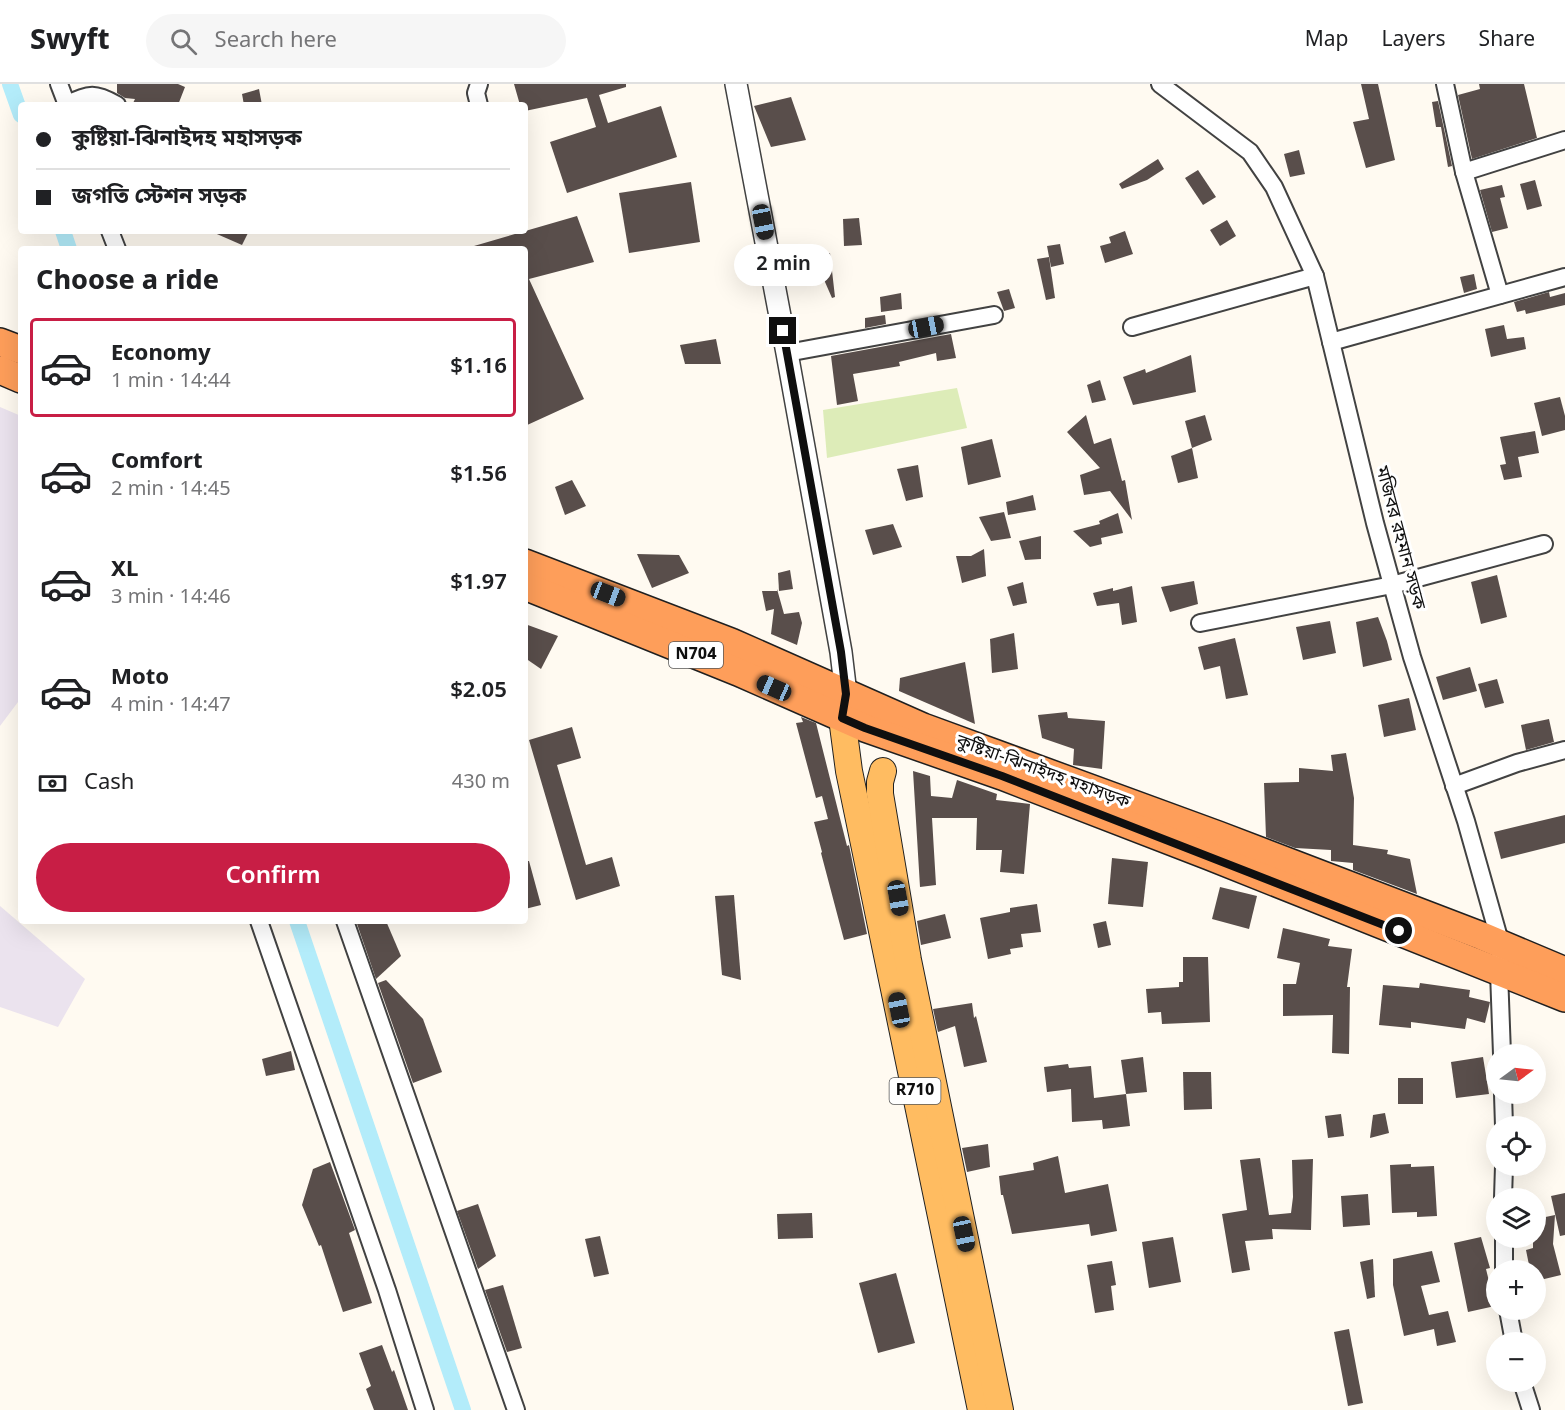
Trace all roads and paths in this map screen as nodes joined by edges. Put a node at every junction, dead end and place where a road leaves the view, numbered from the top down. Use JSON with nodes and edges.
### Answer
{"nodes":[{"id":1,"x":59,"y":84,"type":"edge"},
{"id":2,"x":479,"y":84,"type":"edge"},
{"id":3,"x":736,"y":84,"type":"edge"},
{"id":4,"x":1160,"y":84,"type":"edge"},
{"id":5,"x":1444,"y":84,"type":"edge"},
{"id":6,"x":66,"y":102,"type":"edge"},
{"id":7,"x":73,"y":102,"type":"edge"},
{"id":8,"x":111,"y":102,"type":"edge"},
{"id":9,"x":478,"y":102,"type":"edge"},
{"id":10,"x":1565,"y":140,"type":"edge"},
{"id":11,"x":1464,"y":172,"type":"junction"},
{"id":12,"x":1315,"y":276,"type":"junction"},
{"id":13,"x":1565,"y":277,"type":"edge"},
{"id":14,"x":1500,"y":295,"type":"junction"},
{"id":15,"x":994,"y":315,"type":"dead end"},
{"id":16,"x":1132,"y":327,"type":"dead end"},
{"id":17,"x":0,"y":342,"type":"edge"},
{"id":18,"x":1331,"y":342,"type":"junction"},
{"id":19,"x":18,"y":349,"type":"edge"},
{"id":20,"x":788,"y":353,"type":"junction"},
{"id":21,"x":0,"y":370,"type":"edge"},
{"id":22,"x":18,"y":378,"type":"edge"},
{"id":23,"x":1544,"y":544,"type":"dead end"},
{"id":24,"x":528,"y":564,"type":"edge"},
{"id":25,"x":1392,"y":585,"type":"junction"},
{"id":26,"x":528,"y":587,"type":"edge"},
{"id":27,"x":1200,"y":623,"type":"dead end"},
{"id":28,"x":844,"y":706,"type":"junction"},
{"id":29,"x":915,"y":735,"type":"junction"},
{"id":30,"x":1565,"y":750,"type":"edge"},
{"id":31,"x":849,"y":771,"type":"junction"},
{"id":32,"x":883,"y":771,"type":"junction"},
{"id":33,"x":1454,"y":786,"type":"junction"},
{"id":34,"x":260,"y":924,"type":"edge"},
{"id":35,"x":346,"y":924,"type":"edge"},
{"id":36,"x":1501,"y":945,"type":"junction"},
{"id":37,"x":1565,"y":971,"type":"edge"},
{"id":38,"x":1499,"y":972,"type":"junction"},
{"id":39,"x":1565,"y":998,"type":"edge"},
{"id":40,"x":1502,"y":1044,"type":"edge"},
{"id":41,"x":959,"y":1259,"type":"junction"},
{"id":42,"x":1525,"y":1392,"type":"edge"},
{"id":43,"x":425,"y":1410,"type":"edge"},
{"id":44,"x":516,"y":1410,"type":"edge"},
{"id":45,"x":981,"y":1410,"type":"edge"},
{"id":46,"x":1000,"y":1410,"type":"edge"},
{"id":47,"x":1531,"y":1410,"type":"edge"}],
"edges":[{"from":1,"to":6,"type":"street"},
{"from":2,"to":9,"type":"street"},
{"from":3,"to":20,"type":"street"},
{"from":4,"to":12,"type":"street","name":"মজিবর রহমান সড়ক"},
{"from":5,"to":11,"type":"street"},
{"from":7,"to":8,"type":"street"},
{"from":10,"to":11,"type":"street"},
{"from":11,"to":14,"type":"street"},
{"from":12,"to":16,"type":"street"},
{"from":12,"to":18,"type":"street","name":"মজিবর রহমান সড়ক"},
{"from":13,"to":14,"type":"street"},
{"from":14,"to":18,"type":"street"},
{"from":15,"to":20,"type":"street"},
{"from":17,"to":19,"type":"highway"},
{"from":18,"to":25,"type":"street","name":"মজিবর রহমান সড়ক"},
{"from":20,"to":28,"type":"street"},
{"from":21,"to":22,"type":"highway"},
{"from":23,"to":25,"type":"street"},
{"from":24,"to":28,"type":"highway","name":"কুষ্টিয়া-ঝিনাইদহ মহাসড়ক","number":"N704"},
{"from":25,"to":27,"type":"street"},
{"from":25,"to":33,"type":"street","name":"মজিবর রহমান সড়ক"},
{"from":26,"to":28,"type":"highway","name":"কুষ্টিয়া-ঝিনাইদহ মহাসড়ক","number":"N704"},
{"from":28,"to":29,"type":"highway","name":"কুষ্টিয়া-ঝিনাইদহ মহাসড়ক","number":"N704"},
{"from":28,"to":31,"type":"main road","number":"R710"},
{"from":29,"to":32,"type":"main road"},
{"from":29,"to":36,"type":"highway","name":"কুষ্টিয়া-ঝিনাইদহ মহাসড়ক","number":"N704"},
{"from":29,"to":38,"type":"highway","name":"কুষ্টিয়া-ঝিনাইদহ মহাসড়ক","number":"N704"},
{"from":30,"to":33,"type":"street"},
{"from":31,"to":32,"type":"main road"},
{"from":31,"to":41,"type":"main road","number":"R710"},
{"from":32,"to":41,"type":"main road","number":"R710"},
{"from":33,"to":36,"type":"street","name":"মজিবর রহমান সড়ক"},
{"from":34,"to":43,"type":"street"},
{"from":35,"to":44,"type":"street"},
{"from":36,"to":37,"type":"highway","name":"কুষ্টিয়া-ঝিনাইদহ মহাসড়ক","number":"N704"},
{"from":36,"to":38,"type":"street","name":"মজিবর রহমান সড়ক"},
{"from":38,"to":39,"type":"highway","name":"কুষ্টিয়া-ঝিনাইদহ মহাসড়ক","number":"N704"},
{"from":38,"to":40,"type":"street","name":"মজিবর রহমান সড়ক"},
{"from":41,"to":45,"type":"main road","number":"R710"},
{"from":41,"to":46,"type":"main road","number":"R710"},
{"from":42,"to":47,"type":"street"}]}
